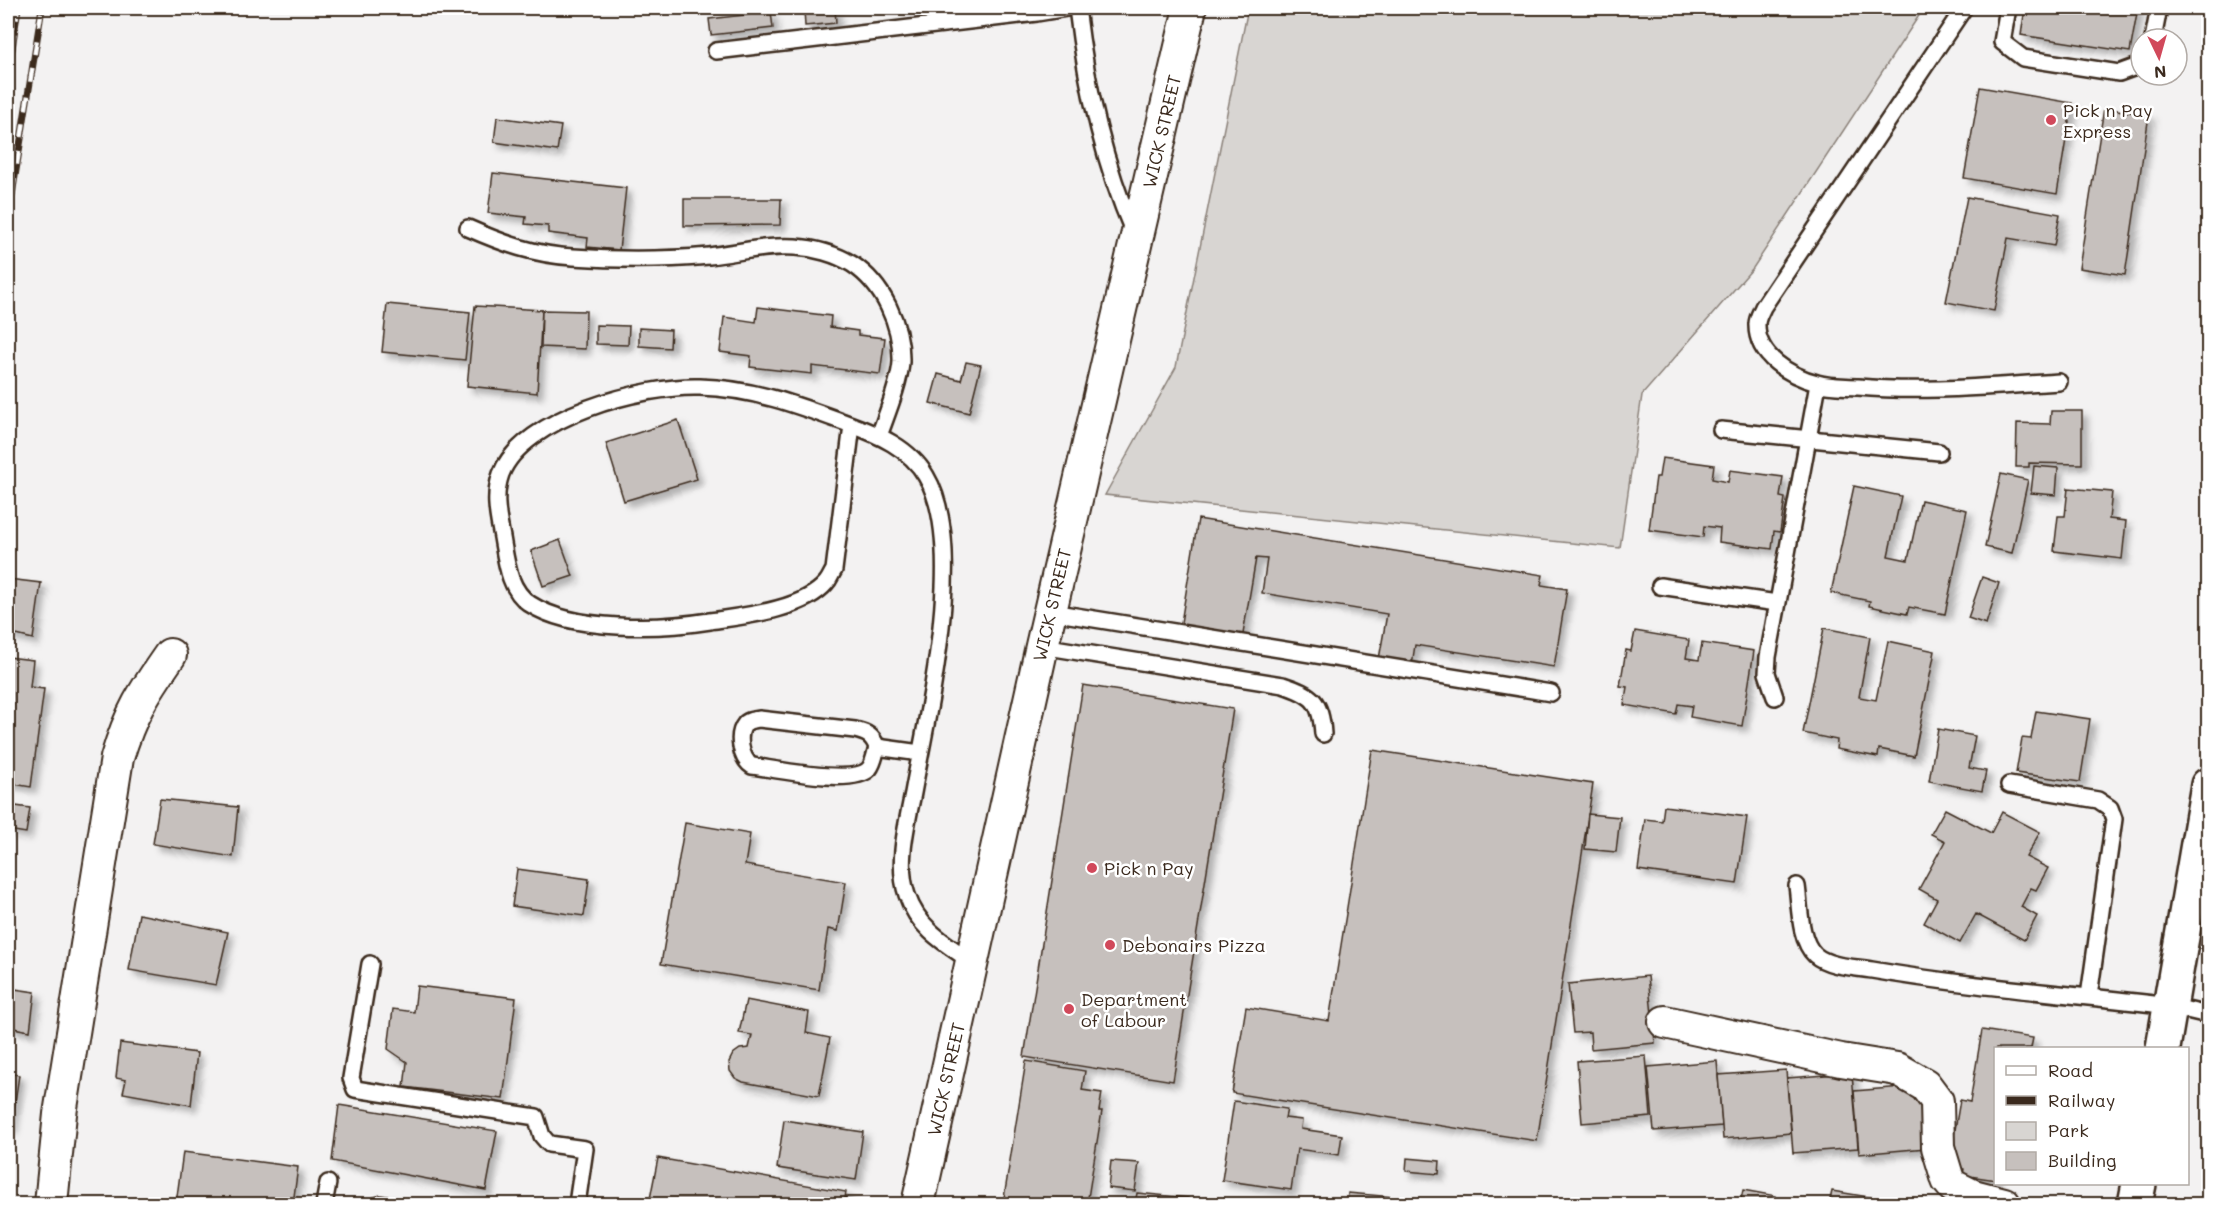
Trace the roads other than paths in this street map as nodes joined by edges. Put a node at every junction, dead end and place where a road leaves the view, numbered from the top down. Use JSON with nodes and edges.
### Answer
{"nodes":[{"id":1,"x":1068,"y":8,"type":"edge"},
{"id":2,"x":1077,"y":8,"type":"edge"},
{"id":3,"x":1190,"y":8,"type":"edge"},
{"id":4,"x":1964,"y":8,"type":"edge"},
{"id":5,"x":2007,"y":8,"type":"edge"},
{"id":6,"x":2159,"y":8,"type":"edge"},
{"id":7,"x":2155,"y":27,"type":"edge"},
{"id":8,"x":716,"y":51,"type":"dead end"},
{"id":9,"x":2129,"y":70,"type":"edge"},
{"id":10,"x":468,"y":228,"type":"dead end"},
{"id":11,"x":1136,"y":237,"type":"junction"},
{"id":12,"x":2059,"y":382,"type":"dead end"},
{"id":13,"x":1818,"y":384,"type":"junction"},
{"id":14,"x":852,"y":425,"type":"junction"},
{"id":15,"x":1721,"y":430,"type":"dead end"},
{"id":16,"x":879,"y":436,"type":"junction"},
{"id":17,"x":1808,"y":438,"type":"junction"},
{"id":18,"x":1939,"y":452,"type":"dead end"},
{"id":19,"x":1660,"y":586,"type":"dead end"},
{"id":20,"x":1777,"y":603,"type":"junction"},
{"id":21,"x":1051,"y":612,"type":"junction"},
{"id":22,"x":1042,"y":646,"type":"junction"},
{"id":23,"x":170,"y":655,"type":"dead end"},
{"id":24,"x":1551,"y":693,"type":"dead end"},
{"id":25,"x":1775,"y":697,"type":"dead end"},
{"id":26,"x":1323,"y":734,"type":"dead end"},
{"id":27,"x":877,"y":747,"type":"junction"},
{"id":28,"x":920,"y":753,"type":"junction"},
{"id":29,"x":2009,"y":784,"type":"dead end"},
{"id":30,"x":2208,"y":785,"type":"edge"},
{"id":31,"x":1797,"y":886,"type":"dead end"},
{"id":32,"x":972,"y":961,"type":"junction"},
{"id":33,"x":370,"y":964,"type":"dead end"},
{"id":34,"x":2090,"y":996,"type":"junction"},
{"id":35,"x":2170,"y":1006,"type":"junction"},
{"id":36,"x":2208,"y":1015,"type":"edge"},
{"id":37,"x":1665,"y":1022,"type":"dead end"},
{"id":38,"x":2163,"y":1047,"type":"edge"},
{"id":39,"x":328,"y":1183,"type":"dead end"},
{"id":40,"x":2139,"y":1185,"type":"edge"},
{"id":41,"x":51,"y":1204,"type":"edge"},
{"id":42,"x":324,"y":1204,"type":"edge"},
{"id":43,"x":577,"y":1204,"type":"edge"},
{"id":44,"x":918,"y":1204,"type":"edge"},
{"id":45,"x":2004,"y":1204,"type":"edge"},
{"id":46,"x":2135,"y":1204,"type":"edge"}],
"edges":[{"from":1,"to":8,"type":"lane"},
{"from":2,"to":11,"type":"lane"},
{"from":3,"to":11,"type":"street","name":"WICK STREET"},
{"from":4,"to":13,"type":"lane"},
{"from":5,"to":9,"type":"lane"},
{"from":6,"to":7,"type":"lane"},
{"from":10,"to":16,"type":"lane"},
{"from":11,"to":21,"type":"street","name":"WICK STREET"},
{"from":12,"to":13,"type":"lane"},
{"from":13,"to":17,"type":"lane"},
{"from":14,"to":14,"type":"lane"},
{"from":14,"to":16,"type":"lane"},
{"from":15,"to":17,"type":"lane"},
{"from":16,"to":28,"type":"lane"},
{"from":17,"to":18,"type":"lane"},
{"from":17,"to":20,"type":"lane"},
{"from":19,"to":20,"type":"lane"},
{"from":20,"to":25,"type":"lane"},
{"from":21,"to":22,"type":"street","name":"WICK STREET"},
{"from":21,"to":24,"type":"lane"},
{"from":22,"to":26,"type":"lane"},
{"from":22,"to":32,"type":"street","name":"WICK STREET"},
{"from":23,"to":41,"type":"street"},
{"from":27,"to":27,"type":"lane"},
{"from":27,"to":28,"type":"lane"},
{"from":28,"to":32,"type":"lane"},
{"from":29,"to":34,"type":"lane"},
{"from":30,"to":35,"type":"street"},
{"from":31,"to":34,"type":"lane"},
{"from":32,"to":44,"type":"street","name":"WICK STREET"},
{"from":33,"to":43,"type":"lane"},
{"from":34,"to":35,"type":"lane"},
{"from":35,"to":36,"type":"lane"},
{"from":35,"to":38,"type":"street"},
{"from":37,"to":45,"type":"street"},
{"from":39,"to":42,"type":"lane"},
{"from":40,"to":46,"type":"street"}]}
